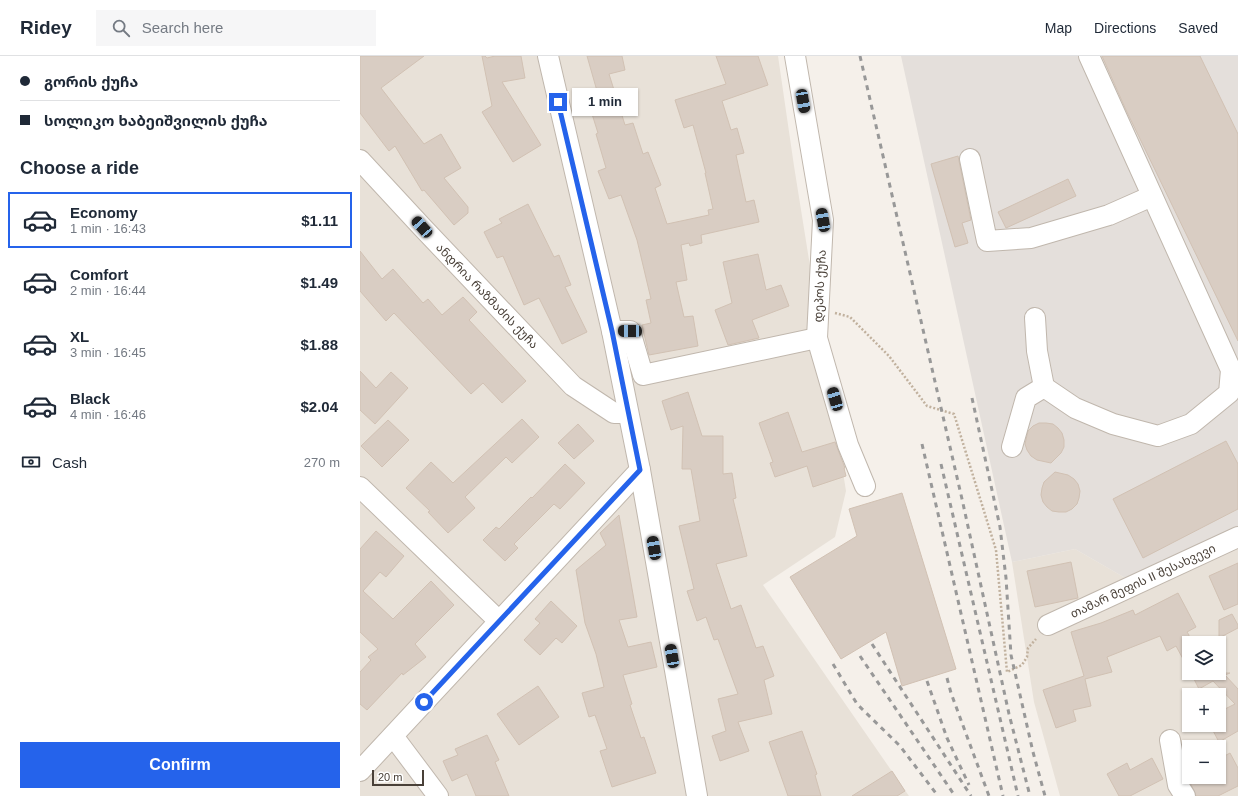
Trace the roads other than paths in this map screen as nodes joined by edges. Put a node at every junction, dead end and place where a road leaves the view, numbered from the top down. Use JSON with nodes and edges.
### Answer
{"nodes":[{"id":1,"x":548,"y":56,"type":"edge"},
{"id":2,"x":795,"y":56,"type":"edge"},
{"id":3,"x":1090,"y":56,"type":"edge"},
{"id":4,"x":970,"y":158,"type":"dead end"},
{"id":5,"x":360,"y":160,"type":"edge"},
{"id":6,"x":1152,"y":196,"type":"junction"},
{"id":7,"x":1035,"y":318,"type":"dead end"},
{"id":8,"x":612,"y":331,"type":"junction"},
{"id":9,"x":817,"y":338,"type":"junction"},
{"id":10,"x":1044,"y":387,"type":"junction"},
{"id":11,"x":628,"y":413,"type":"junction"},
{"id":12,"x":1012,"y":447,"type":"dead end"},
{"id":13,"x":640,"y":470,"type":"junction"},
{"id":14,"x":865,"y":486,"type":"dead end"},
{"id":15,"x":360,"y":487,"type":"edge"},
{"id":16,"x":1238,"y":537,"type":"edge"},
{"id":17,"x":499,"y":621,"type":"junction"},
{"id":18,"x":1048,"y":625,"type":"road end"},
{"id":19,"x":392,"y":736,"type":"junction"},
{"id":20,"x":1170,"y":740,"type":"dead end"},
{"id":21,"x":360,"y":771,"type":"edge"},
{"id":22,"x":438,"y":796,"type":"edge"},
{"id":23,"x":697,"y":796,"type":"edge"},
{"id":24,"x":1185,"y":796,"type":"edge"}],
"edges":[{"from":1,"to":8,"type":"street"},
{"from":2,"to":9,"type":"street","name":"დეპოს ქუჩა"},
{"from":3,"to":6,"type":"street"},
{"from":4,"to":6,"type":"street"},
{"from":5,"to":11,"type":"street","name":"ანდრია რაზმაძის ქუჩა"},
{"from":6,"to":10,"type":"street"},
{"from":7,"to":10,"type":"street"},
{"from":8,"to":9,"type":"street"},
{"from":8,"to":11,"type":"street"},
{"from":9,"to":14,"type":"street","name":"დეპოს ქუჩა"},
{"from":10,"to":12,"type":"street"},
{"from":11,"to":13,"type":"street"},
{"from":13,"to":17,"type":"street"},
{"from":13,"to":23,"type":"street"},
{"from":15,"to":17,"type":"street"},
{"from":16,"to":18,"type":"street","name":"თამარ მეფის II შესახვევი"},
{"from":17,"to":19,"type":"street"},
{"from":19,"to":21,"type":"street"},
{"from":19,"to":22,"type":"street"},
{"from":20,"to":24,"type":"street"}]}
